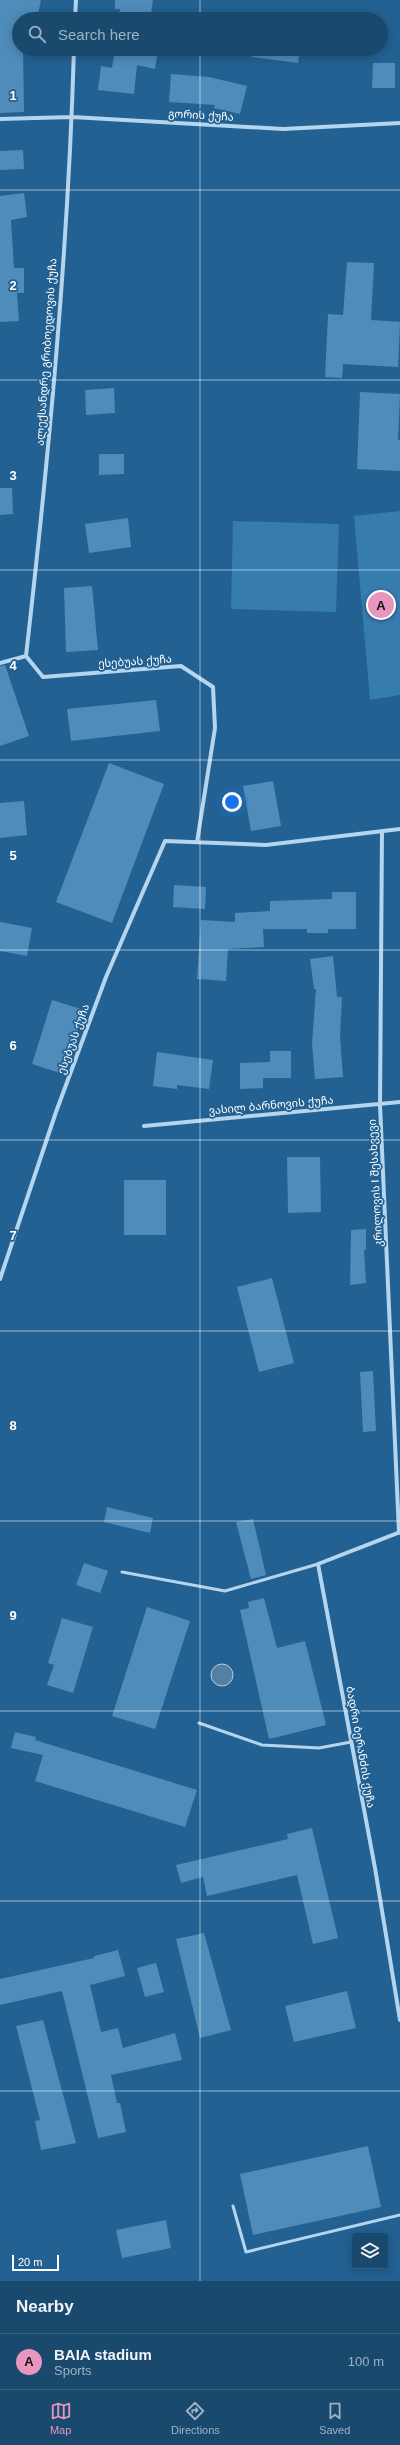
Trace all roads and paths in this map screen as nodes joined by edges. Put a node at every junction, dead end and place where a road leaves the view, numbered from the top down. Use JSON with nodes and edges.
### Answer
{"nodes":[{"id":1,"x":76,"y":0,"type":"edge"},
{"id":2,"x":75,"y":12,"type":"edge"},
{"id":3,"x":74,"y":56,"type":"edge"},
{"id":4,"x":72,"y":117,"type":"junction"},
{"id":5,"x":0,"y":119,"type":"edge"},
{"id":6,"x":400,"y":123,"type":"edge"},
{"id":7,"x":26,"y":656,"type":"junction"},
{"id":8,"x":0,"y":663,"type":"edge"},
{"id":9,"x":400,"y":829,"type":"edge"},
{"id":10,"x":382,"y":831,"type":"junction"},
{"id":11,"x":197,"y":842,"type":"junction"},
{"id":12,"x":400,"y":1102,"type":"edge"},
{"id":13,"x":380,"y":1105,"type":"junction"},
{"id":14,"x":144,"y":1126,"type":"dead end"},
{"id":15,"x":0,"y":1279,"type":"edge"},
{"id":16,"x":400,"y":1533,"type":"edge"},
{"id":17,"x":318,"y":1564,"type":"junction"},
{"id":18,"x":122,"y":1572,"type":"dead end"},
{"id":19,"x":199,"y":1722,"type":"dead end"},
{"id":20,"x":351,"y":1742,"type":"junction"},
{"id":21,"x":400,"y":2020,"type":"edge"},
{"id":22,"x":233,"y":2206,"type":"dead end"},
{"id":23,"x":400,"y":2215,"type":"edge"}],
"edges":[{"from":1,"to":2,"type":"street"},
{"from":3,"to":4,"type":"street","name":"ალექსანდრე გრიბოედოვის ქუჩა"},
{"from":4,"to":5,"type":"street","name":"გორის ქუჩა"},
{"from":4,"to":6,"type":"street","name":"გორის ქუჩა"},
{"from":4,"to":7,"type":"street","name":"ალექსანდრე გრიბოედოვის ქუჩა"},
{"from":7,"to":8,"type":"street"},
{"from":7,"to":11,"type":"street","name":"ესებუას ქუჩა"},
{"from":9,"to":10,"type":"street","name":"ესებუას ქუჩა"},
{"from":10,"to":11,"type":"street","name":"ესებუას ქუჩა"},
{"from":10,"to":13,"type":"street","name":"კრილოვის I შესახვევი"},
{"from":11,"to":15,"type":"street","name":"ესებუას ქუჩა"},
{"from":12,"to":13,"type":"street","name":"ვასილ ბარნოვის ქუჩა"},
{"from":13,"to":14,"type":"street","name":"ვასილ ბარნოვის ქუჩა"},
{"from":13,"to":16,"type":"street","name":"კრილოვის I შესახვევი"},
{"from":16,"to":17,"type":"street"},
{"from":17,"to":18,"type":"lane"},
{"from":17,"to":20,"type":"street","name":"ბადრი ბერანძის ქუჩა"},
{"from":19,"to":20,"type":"lane"},
{"from":20,"to":21,"type":"street","name":"ბადრი ბერანძის ქუჩა"},
{"from":22,"to":23,"type":"lane"}]}
